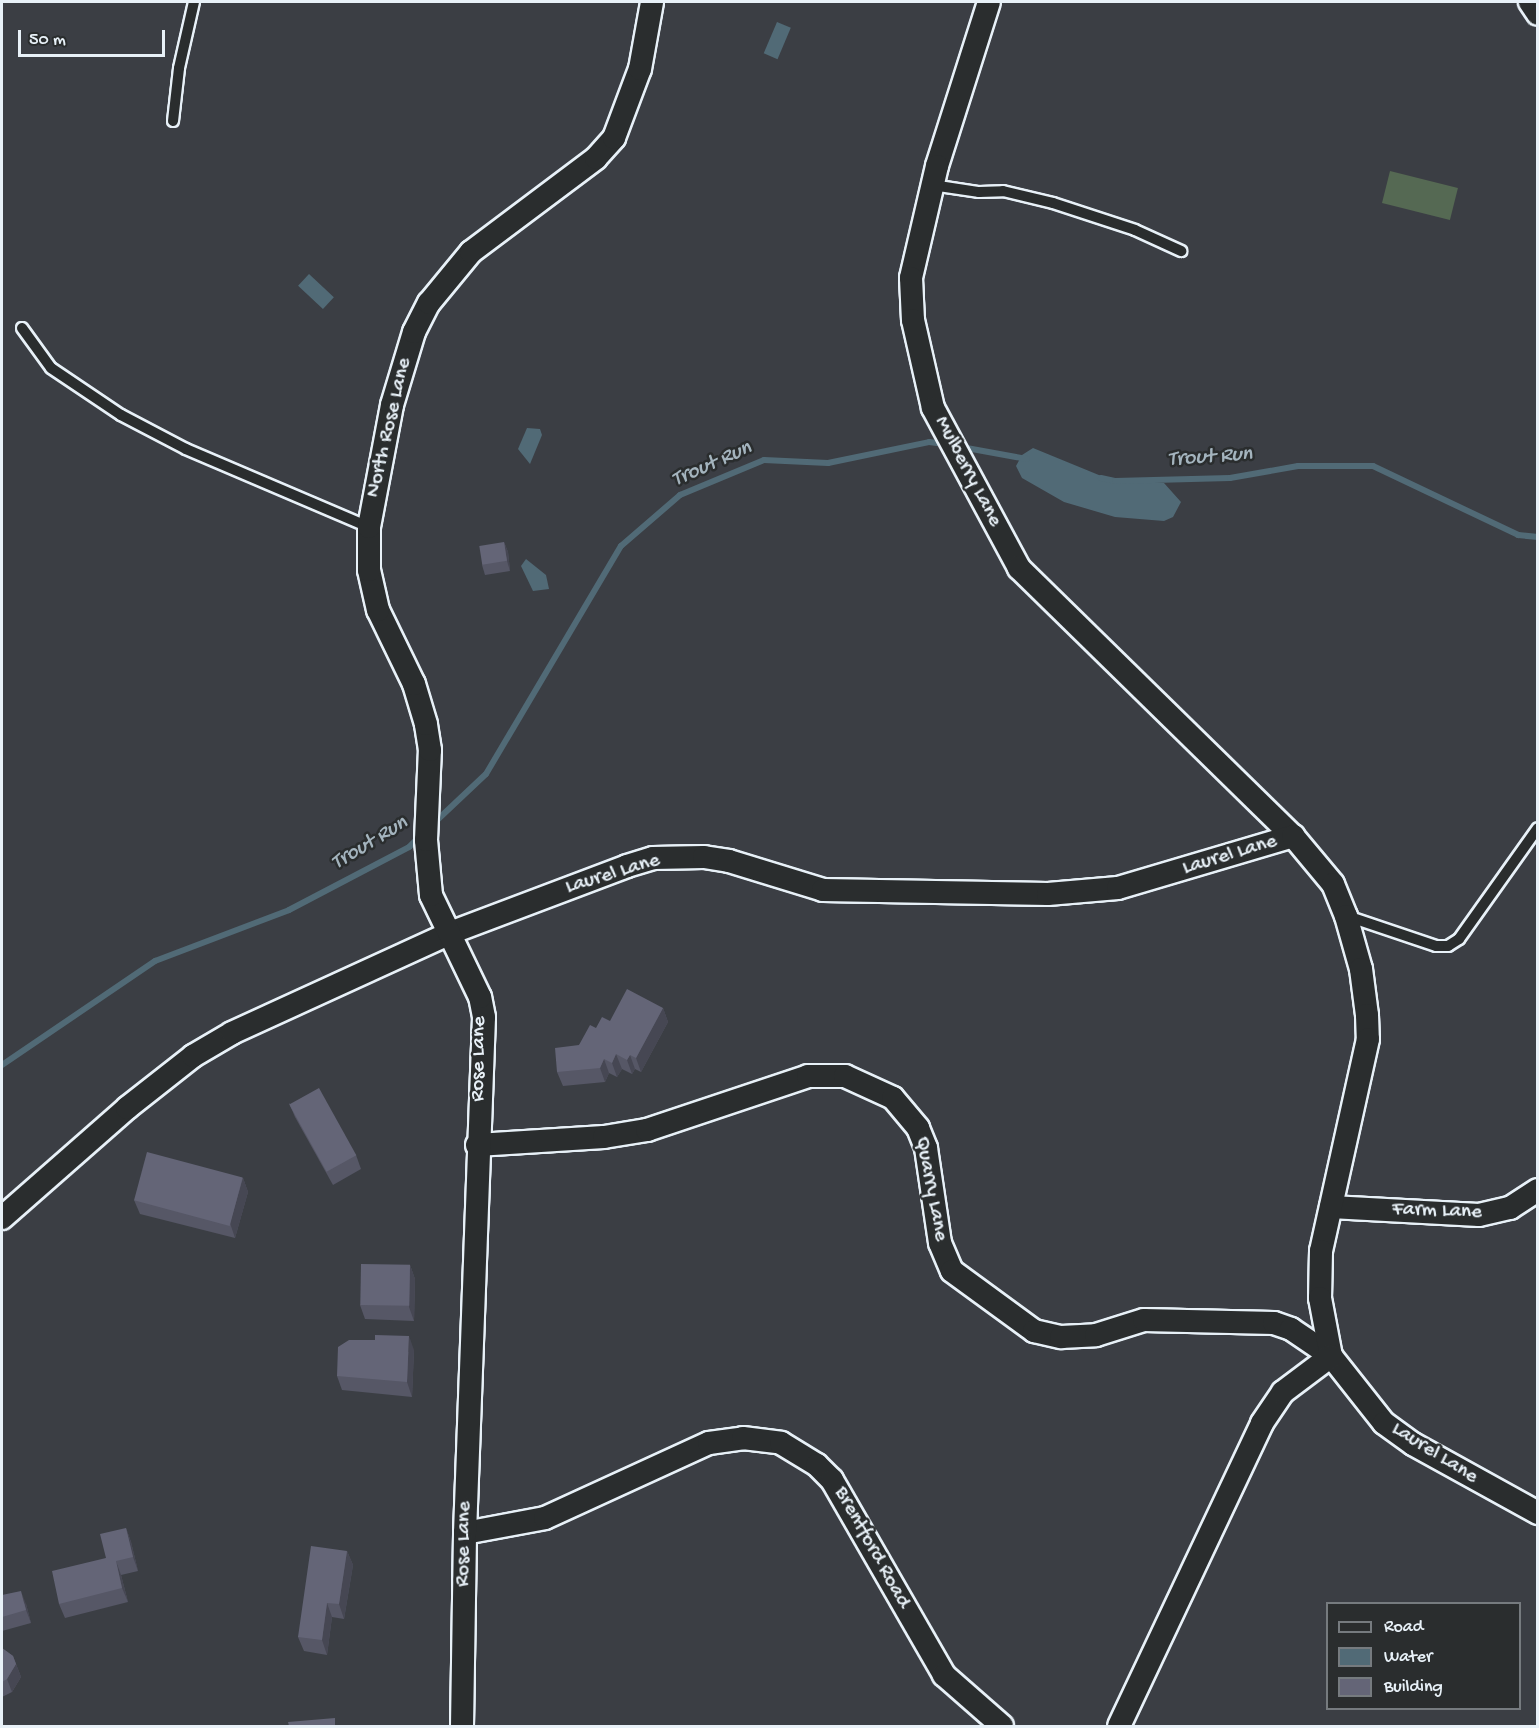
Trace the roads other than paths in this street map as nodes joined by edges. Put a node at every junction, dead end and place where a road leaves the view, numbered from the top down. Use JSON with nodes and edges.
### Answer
{"nodes":[{"id":1,"x":194,"y":2,"type":"edge"},
{"id":2,"x":652,"y":2,"type":"edge"},
{"id":3,"x":989,"y":2,"type":"edge"},
{"id":4,"x":1530,"y":2,"type":"edge"},
{"id":5,"x":1538,"y":14,"type":"edge"},
{"id":6,"x":173,"y":121,"type":"dead end"},
{"id":7,"x":932,"y":185,"type":"junction"},
{"id":8,"x":1181,"y":251,"type":"dead end"},
{"id":9,"x":22,"y":328,"type":"dead end"},
{"id":10,"x":369,"y":527,"type":"junction"},
{"id":11,"x":1538,"y":828,"type":"edge"},
{"id":12,"x":1293,"y":836,"type":"junction"},
{"id":13,"x":1346,"y":916,"type":"junction"},
{"id":14,"x":450,"y":933,"type":"junction"},
{"id":15,"x":477,"y":1144,"type":"junction"},
{"id":16,"x":1538,"y":1191,"type":"edge"},
{"id":17,"x":1331,"y":1207,"type":"junction"},
{"id":18,"x":2,"y":1218,"type":"edge"},
{"id":19,"x":1331,"y":1356,"type":"junction"},
{"id":20,"x":1538,"y":1513,"type":"edge"},
{"id":21,"x":465,"y":1533,"type":"junction"},
{"id":22,"x":462,"y":1726,"type":"edge"},
{"id":23,"x":1002,"y":1726,"type":"edge"},
{"id":24,"x":1119,"y":1726,"type":"edge"}],
"edges":[{"from":1,"to":6,"type":"lane"},
{"from":2,"to":10,"type":"street","name":"North Rose Lane"},
{"from":3,"to":7,"type":"street","name":"Mulberry Lane"},
{"from":4,"to":5,"type":"street"},
{"from":7,"to":8,"type":"lane"},
{"from":7,"to":12,"type":"street","name":"Mulberry Lane"},
{"from":9,"to":10,"type":"lane"},
{"from":10,"to":14,"type":"street","name":"North Rose Lane"},
{"from":11,"to":13,"type":"lane"},
{"from":12,"to":13,"type":"street","name":"Laurel Lane"},
{"from":12,"to":14,"type":"street","name":"Laurel Lane"},
{"from":13,"to":17,"type":"street","name":"Laurel Lane"},
{"from":14,"to":15,"type":"street","name":"Rose Lane"},
{"from":14,"to":18,"type":"street"},
{"from":15,"to":19,"type":"street","name":"Quarry Lane"},
{"from":15,"to":21,"type":"street","name":"Rose Lane"},
{"from":16,"to":17,"type":"street","name":"Farm Lane"},
{"from":17,"to":19,"type":"street","name":"Laurel Lane"},
{"from":19,"to":20,"type":"street","name":"Laurel Lane"},
{"from":19,"to":24,"type":"street"},
{"from":21,"to":22,"type":"street","name":"Rose Lane"},
{"from":21,"to":23,"type":"street","name":"Brentford Road"}]}
